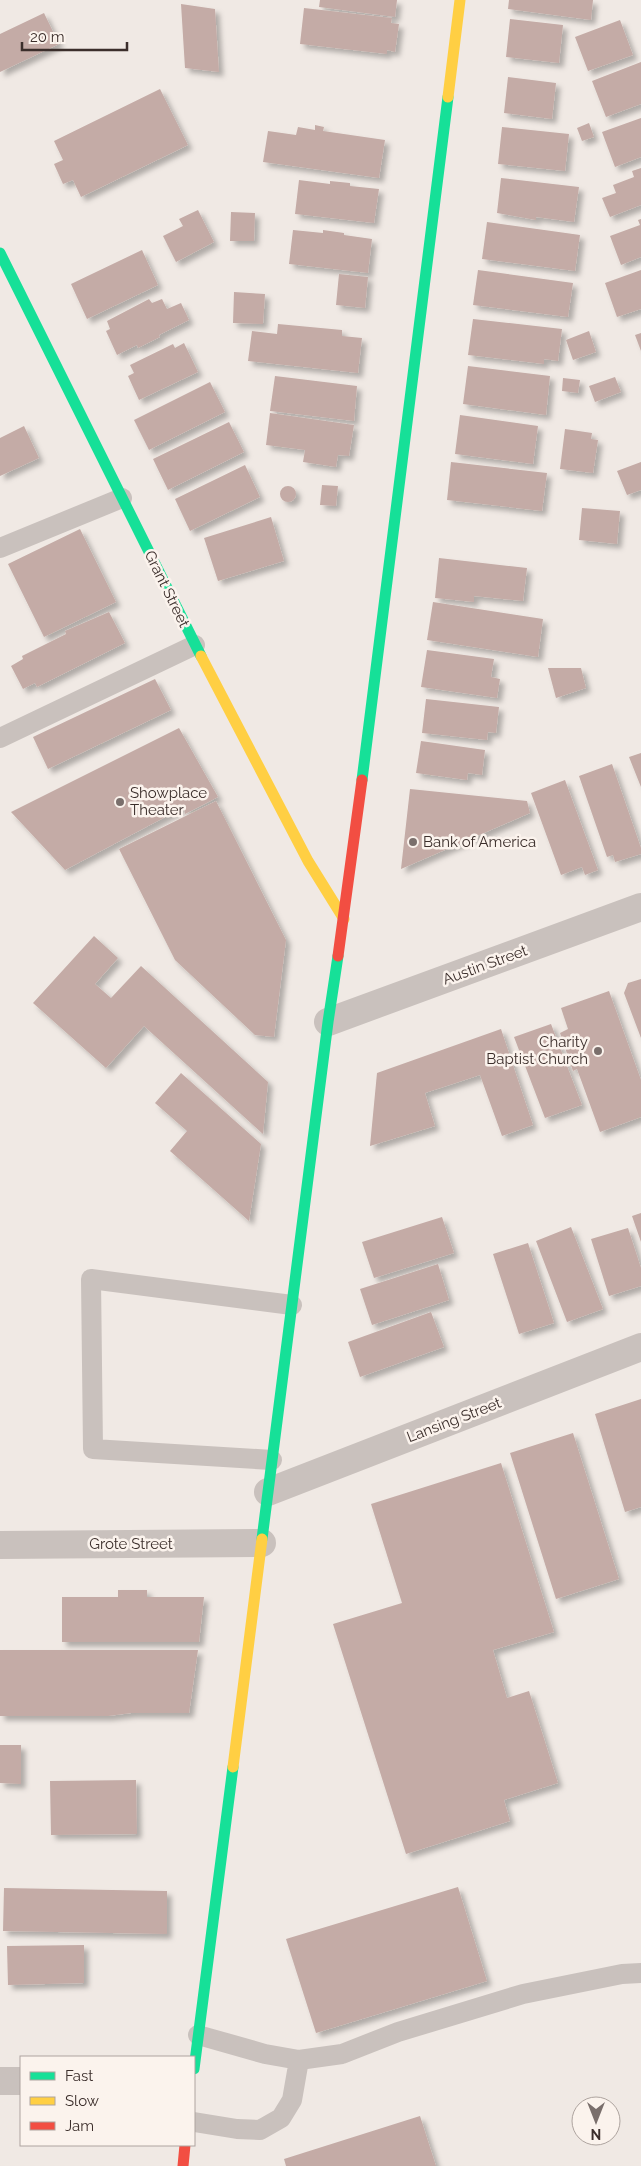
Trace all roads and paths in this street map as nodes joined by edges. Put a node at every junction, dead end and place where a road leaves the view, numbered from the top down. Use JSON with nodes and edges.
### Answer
{"nodes":[{"id":1,"x":460,"y":0,"type":"edge"},
{"id":2,"x":0,"y":253,"type":"edge"},
{"id":3,"x":122,"y":498,"type":"junction"},
{"id":4,"x":0,"y":548,"type":"edge"},
{"id":5,"x":195,"y":645,"type":"junction"},
{"id":6,"x":0,"y":738,"type":"edge"},
{"id":7,"x":641,"y":907,"type":"edge"},
{"id":8,"x":344,"y":919,"type":"junction"},
{"id":9,"x":328,"y":1022,"type":"junction"},
{"id":10,"x":292,"y":1305,"type":"junction"},
{"id":11,"x":641,"y":1347,"type":"edge"},
{"id":12,"x":272,"y":1460,"type":"junction"},
{"id":13,"x":268,"y":1492,"type":"junction"},
{"id":14,"x":262,"y":1543,"type":"junction"},
{"id":15,"x":0,"y":1545,"type":"edge"},
{"id":16,"x":641,"y":1973,"type":"edge"},
{"id":17,"x":198,"y":2035,"type":"junction"},
{"id":18,"x":195,"y":2060,"type":"edge"},
{"id":19,"x":299,"y":2060,"type":"junction"},
{"id":20,"x":0,"y":2081,"type":"edge"},
{"id":21,"x":20,"y":2081,"type":"edge"},
{"id":22,"x":195,"y":2122,"type":"edge"},
{"id":23,"x":185,"y":2146,"type":"edge"},
{"id":24,"x":183,"y":2166,"type":"edge"}],
"edges":[{"from":1,"to":8,"type":"main road"},
{"from":2,"to":3,"type":"main road","name":"Grant Street"},
{"from":3,"to":4,"type":"lane"},
{"from":3,"to":5,"type":"main road","name":"Grant Street"},
{"from":5,"to":6,"type":"lane"},
{"from":5,"to":8,"type":"main road","name":"Grant Street"},
{"from":7,"to":9,"type":"street","name":"Austin Street"},
{"from":8,"to":9,"type":"main road"},
{"from":9,"to":10,"type":"main road"},
{"from":10,"to":12,"type":"main road"},
{"from":10,"to":12,"type":"lane"},
{"from":11,"to":13,"type":"street","name":"Lansing Street"},
{"from":12,"to":13,"type":"main road"},
{"from":13,"to":14,"type":"main road"},
{"from":14,"to":15,"type":"street","name":"Grote Street"},
{"from":14,"to":17,"type":"main road"},
{"from":16,"to":19,"type":"lane"},
{"from":17,"to":18,"type":"main road"},
{"from":17,"to":19,"type":"lane"},
{"from":19,"to":22,"type":"lane"},
{"from":20,"to":21,"type":"street"},
{"from":23,"to":24,"type":"main road"}]}
